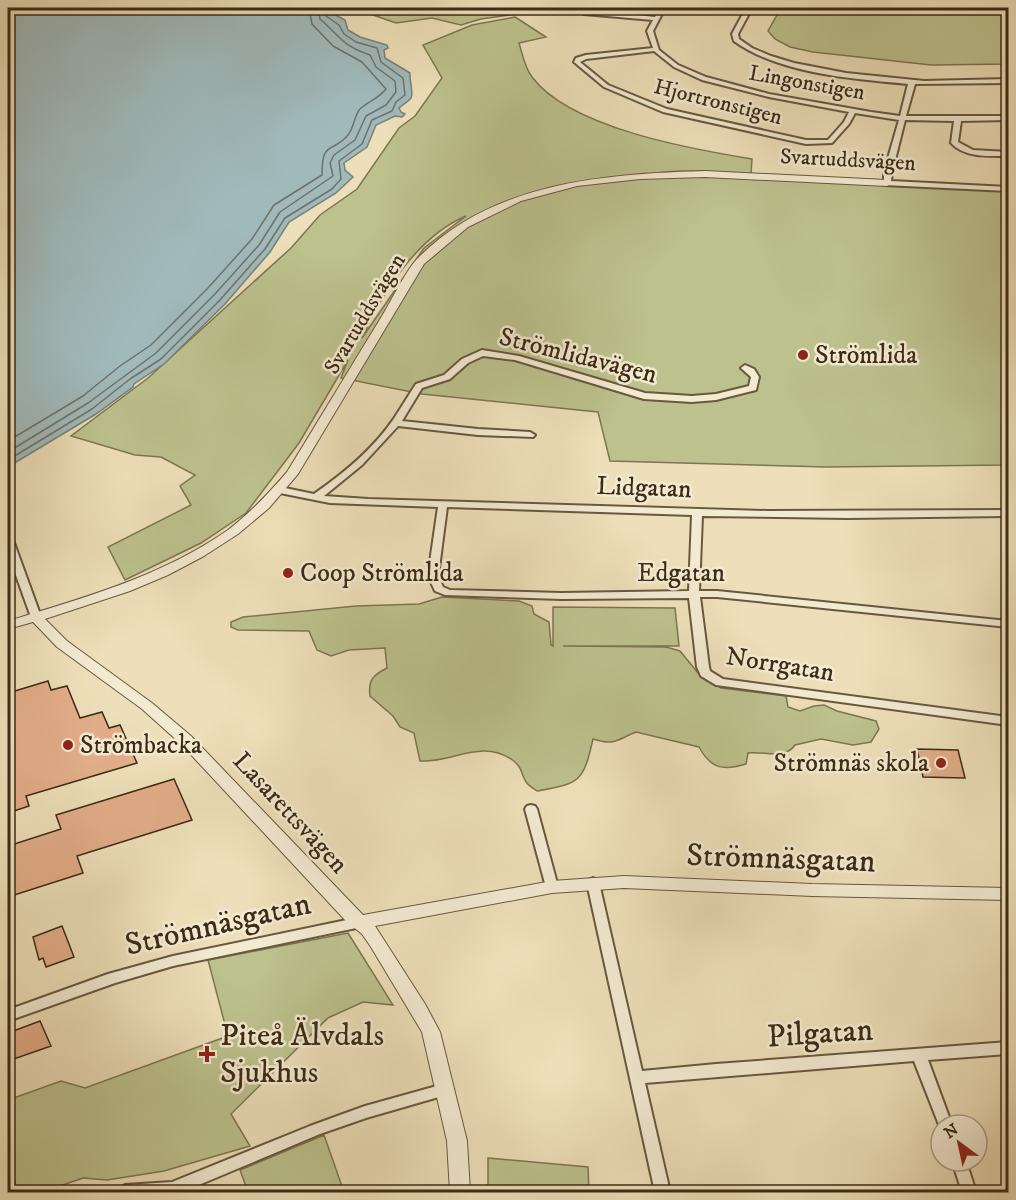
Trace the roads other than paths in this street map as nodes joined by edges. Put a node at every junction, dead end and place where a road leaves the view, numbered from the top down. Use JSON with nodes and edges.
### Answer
{"nodes":[{"id":1,"x":577,"y":8,"type":"edge"},
{"id":2,"x":662,"y":8,"type":"edge"},
{"id":3,"x":749,"y":8,"type":"edge"},
{"id":4,"x":653,"y":18,"type":"junction"},
{"id":5,"x":656,"y":49,"type":"junction"},
{"id":6,"x":1008,"y":81,"type":"edge"},
{"id":7,"x":912,"y":82,"type":"junction"},
{"id":8,"x":853,"y":110,"type":"junction"},
{"id":9,"x":901,"y":118,"type":"junction"},
{"id":10,"x":1008,"y":118,"type":"edge"},
{"id":11,"x":958,"y":119,"type":"junction"},
{"id":12,"x":1008,"y":154,"type":"edge"},
{"id":13,"x":887,"y":183,"type":"junction"},
{"id":14,"x":1008,"y":189,"type":"edge"},
{"id":15,"x":745,"y":368,"type":"dead end"},
{"id":16,"x":396,"y":423,"type":"junction"},
{"id":17,"x":530,"y":435,"type":"dead end"},
{"id":18,"x":280,"y":490,"type":"junction"},
{"id":19,"x":316,"y":497,"type":"junction"},
{"id":20,"x":443,"y":504,"type":"junction"},
{"id":21,"x":697,"y":512,"type":"junction"},
{"id":22,"x":1008,"y":513,"type":"edge"},
{"id":23,"x":8,"y":540,"type":"edge"},
{"id":24,"x":694,"y":593,"type":"junction"},
{"id":25,"x":36,"y":616,"type":"junction"},
{"id":26,"x":1008,"y":624,"type":"edge"},
{"id":27,"x":8,"y":625,"type":"edge"},
{"id":28,"x":1008,"y":721,"type":"edge"},
{"id":29,"x":531,"y":809,"type":"dead end"},
{"id":30,"x":593,"y":883,"type":"junction"},
{"id":31,"x":552,"y":887,"type":"junction"},
{"id":32,"x":1008,"y":894,"type":"edge"},
{"id":33,"x":361,"y":922,"type":"junction"},
{"id":34,"x":8,"y":1016,"type":"edge"},
{"id":35,"x":1008,"y":1048,"type":"edge"},
{"id":36,"x":919,"y":1056,"type":"junction"},
{"id":37,"x":636,"y":1078,"type":"junction"},
{"id":38,"x":444,"y":1090,"type":"junction"},
{"id":39,"x":940,"y":1113,"type":"edge"},
{"id":40,"x":962,"y":1173,"type":"edge"},
{"id":41,"x":169,"y":1191,"type":"edge"},
{"id":42,"x":125,"y":1192,"type":"edge"},
{"id":43,"x":460,"y":1192,"type":"edge"},
{"id":44,"x":662,"y":1192,"type":"edge"},
{"id":45,"x":969,"y":1192,"type":"edge"}],
"edges":[{"from":1,"to":4,"type":"street"},
{"from":2,"to":4,"type":"street"},
{"from":3,"to":7,"type":"street"},
{"from":4,"to":5,"type":"street"},
{"from":5,"to":8,"type":"street","name":"Lingonstigen"},
{"from":5,"to":8,"type":"street","name":"Hjortronstigen"},
{"from":6,"to":7,"type":"street"},
{"from":7,"to":9,"type":"street"},
{"from":8,"to":9,"type":"street","name":"Lingonstigen"},
{"from":9,"to":11,"type":"street","name":"Lingonstigen"},
{"from":9,"to":13,"type":"street"},
{"from":10,"to":11,"type":"street","name":"Lingonstigen"},
{"from":11,"to":12,"type":"street"},
{"from":13,"to":14,"type":"street","name":"Svartuddsvägen"},
{"from":13,"to":18,"type":"street","name":"Svartuddsvägen"},
{"from":15,"to":16,"type":"street","name":"Strömlidavägen"},
{"from":16,"to":17,"type":"street"},
{"from":16,"to":19,"type":"street","name":"Strömlidavägen"},
{"from":18,"to":19,"type":"street","name":"Lidgatan"},
{"from":18,"to":25,"type":"street","name":"Svartuddsvägen"},
{"from":19,"to":20,"type":"street","name":"Lidgatan"},
{"from":20,"to":21,"type":"street","name":"Lidgatan"},
{"from":20,"to":24,"type":"street","name":"Edgatan"},
{"from":21,"to":22,"type":"street","name":"Lidgatan"},
{"from":21,"to":24,"type":"street","name":"Norrgatan"},
{"from":23,"to":25,"type":"street"},
{"from":24,"to":26,"type":"street","name":"Edgatan"},
{"from":24,"to":28,"type":"street","name":"Norrgatan"},
{"from":25,"to":27,"type":"street","name":"Svartuddsvägen"},
{"from":25,"to":33,"type":"street","name":"Lasarettsvägen"},
{"from":29,"to":31,"type":"street"},
{"from":30,"to":31,"type":"street","name":"Strömnäsgatan"},
{"from":30,"to":32,"type":"street","name":"Strömnäsgatan"},
{"from":30,"to":37,"type":"street"},
{"from":31,"to":33,"type":"street","name":"Strömnäsgatan"},
{"from":33,"to":34,"type":"street","name":"Strömnäsgatan"},
{"from":33,"to":38,"type":"street","name":"Lasarettsvägen"},
{"from":35,"to":36,"type":"street","name":"Pilgatan"},
{"from":36,"to":37,"type":"street","name":"Pilgatan"},
{"from":36,"to":39,"type":"street"},
{"from":37,"to":44,"type":"street"},
{"from":38,"to":41,"type":"street"},
{"from":38,"to":43,"type":"street","name":"Lasarettsvägen"},
{"from":40,"to":45,"type":"street"},
{"from":41,"to":42,"type":"street"}]}
